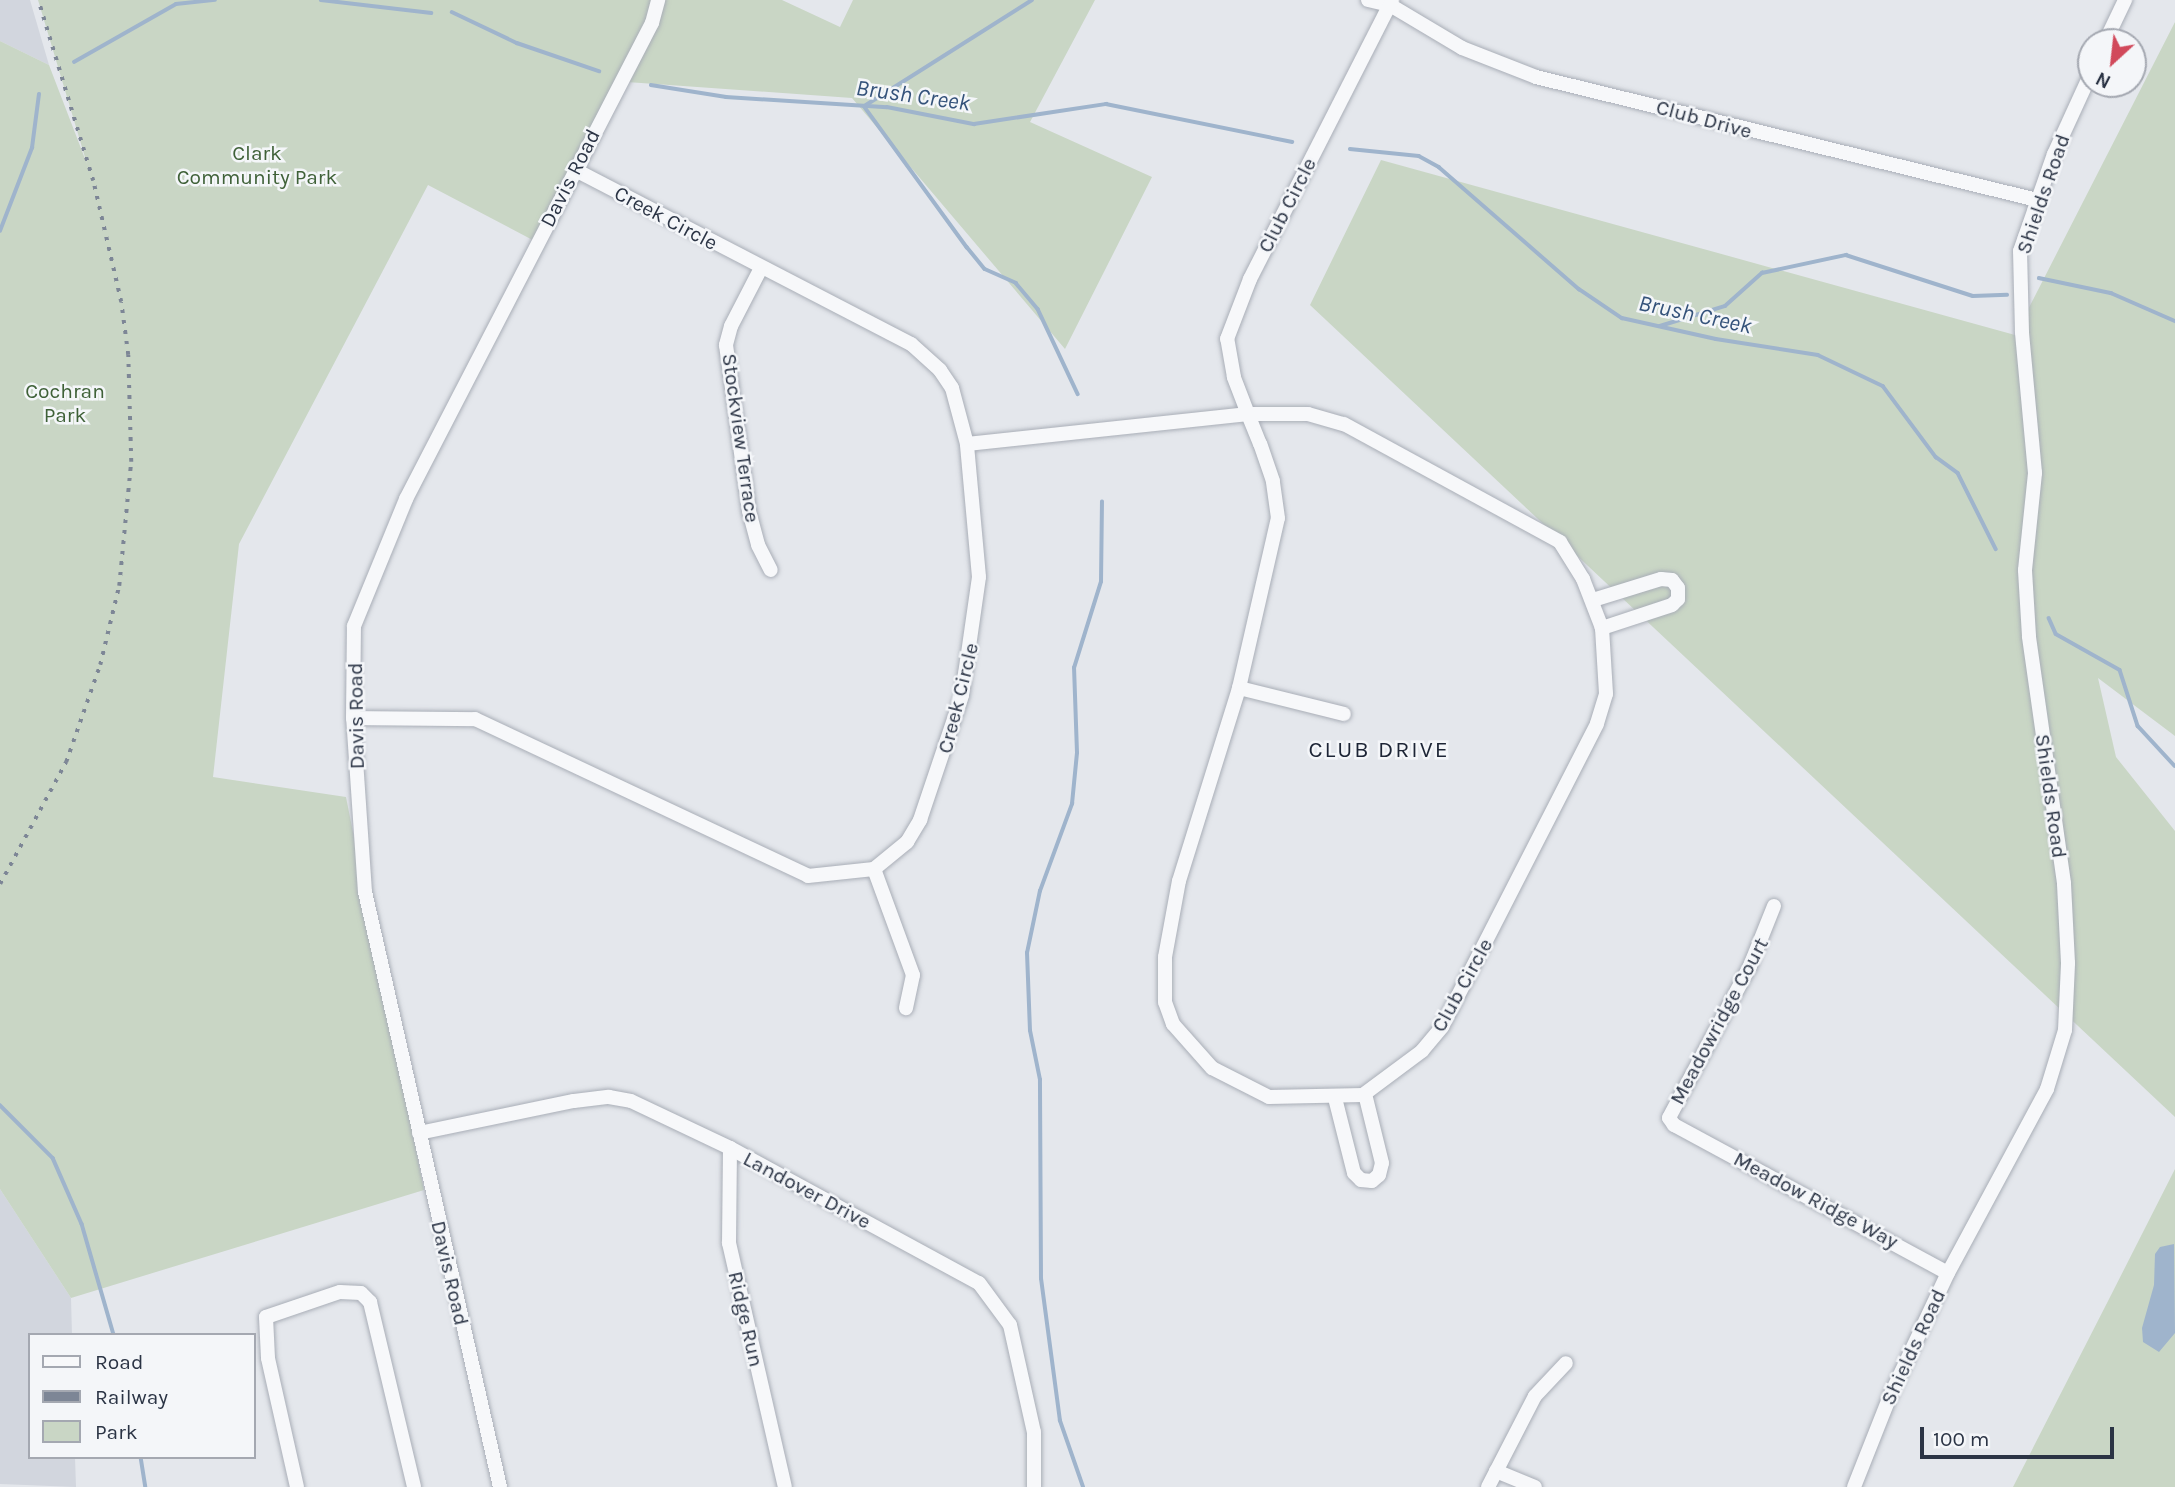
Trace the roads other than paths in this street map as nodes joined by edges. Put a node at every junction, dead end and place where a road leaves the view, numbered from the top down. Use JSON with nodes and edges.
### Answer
{"nodes":[{"id":1,"x":658,"y":0,"type":"edge"},
{"id":2,"x":1368,"y":0,"type":"edge"},
{"id":3,"x":2125,"y":0,"type":"edge"},
{"id":4,"x":1391,"y":3,"type":"edge"},
{"id":5,"x":2112,"y":28,"type":"edge"},
{"id":6,"x":2080,"y":98,"type":"edge"},
{"id":7,"x":575,"y":170,"type":"junction"},
{"id":8,"x":2037,"y":200,"type":"junction"},
{"id":9,"x":761,"y":268,"type":"junction"},
{"id":10,"x":1248,"y":414,"type":"junction"},
{"id":11,"x":968,"y":444,"type":"junction"},
{"id":12,"x":771,"y":570,"type":"dead end"},
{"id":13,"x":1593,"y":600,"type":"junction"},
{"id":14,"x":1602,"y":628,"type":"junction"},
{"id":15,"x":1239,"y":688,"type":"junction"},
{"id":16,"x":1344,"y":713,"type":"dead end"},
{"id":17,"x":353,"y":718,"type":"junction"},
{"id":18,"x":874,"y":869,"type":"junction"},
{"id":19,"x":1774,"y":906,"type":"dead end"},
{"id":20,"x":906,"y":1008,"type":"dead end"},
{"id":21,"x":1365,"y":1094,"type":"junction"},
{"id":22,"x":1335,"y":1098,"type":"junction"},
{"id":23,"x":1683,"y":1130,"type":"joint"},
{"id":24,"x":419,"y":1133,"type":"junction"},
{"id":25,"x":730,"y":1149,"type":"junction"},
{"id":26,"x":1948,"y":1273,"type":"junction"},
{"id":27,"x":1566,"y":1363,"type":"dead end"},
{"id":28,"x":1496,"y":1471,"type":"junction"},
{"id":29,"x":297,"y":1487,"type":"edge"},
{"id":30,"x":414,"y":1487,"type":"edge"},
{"id":31,"x":500,"y":1487,"type":"edge"},
{"id":32,"x":785,"y":1487,"type":"edge"},
{"id":33,"x":1034,"y":1487,"type":"edge"},
{"id":34,"x":1488,"y":1487,"type":"edge"},
{"id":35,"x":1535,"y":1487,"type":"edge"},
{"id":36,"x":1854,"y":1487,"type":"edge"}],
"edges":[{"from":1,"to":7,"type":"street","name":"Davis Road"},
{"from":2,"to":4,"type":"street","name":"Club Drive"},
{"from":3,"to":5,"type":"street"},
{"from":4,"to":8,"type":"street","name":"Club Drive"},
{"from":4,"to":10,"type":"street","name":"Club Circle"},
{"from":6,"to":8,"type":"street","name":"Shields Road"},
{"from":7,"to":9,"type":"street","name":"Creek Circle"},
{"from":7,"to":17,"type":"street","name":"Davis Road"},
{"from":8,"to":26,"type":"street","name":"Shields Road"},
{"from":9,"to":11,"type":"street","name":"Creek Circle"},
{"from":9,"to":12,"type":"street","name":"Stockview Terrace"},
{"from":10,"to":11,"type":"street","name":"Club Circle"},
{"from":10,"to":13,"type":"street","name":"Club Circle"},
{"from":10,"to":15,"type":"street","name":"Club Circle"},
{"from":11,"to":18,"type":"street","name":"Creek Circle"},
{"from":13,"to":14,"type":"street","name":"Club Circle"},
{"from":13,"to":14,"type":"street"},
{"from":14,"to":21,"type":"street","name":"Club Circle"},
{"from":15,"to":16,"type":"street"},
{"from":15,"to":22,"type":"street","name":"Club Circle"},
{"from":17,"to":18,"type":"street"},
{"from":17,"to":24,"type":"street","name":"Davis Road"},
{"from":18,"to":20,"type":"street"},
{"from":19,"to":23,"type":"street","name":"Meadowridge Court"},
{"from":21,"to":22,"type":"street","name":"Club Circle"},
{"from":21,"to":22,"type":"street"},
{"from":23,"to":26,"type":"street","name":"Meadow Ridge Way"},
{"from":24,"to":25,"type":"street","name":"Landover Drive"},
{"from":24,"to":31,"type":"street","name":"Davis Road"},
{"from":25,"to":32,"type":"street","name":"Ridge Run"},
{"from":25,"to":33,"type":"street","name":"Landover Drive"},
{"from":26,"to":36,"type":"street","name":"Shields Road"},
{"from":27,"to":28,"type":"street"},
{"from":28,"to":34,"type":"street"},
{"from":28,"to":35,"type":"street"},
{"from":29,"to":30,"type":"street"}]}
